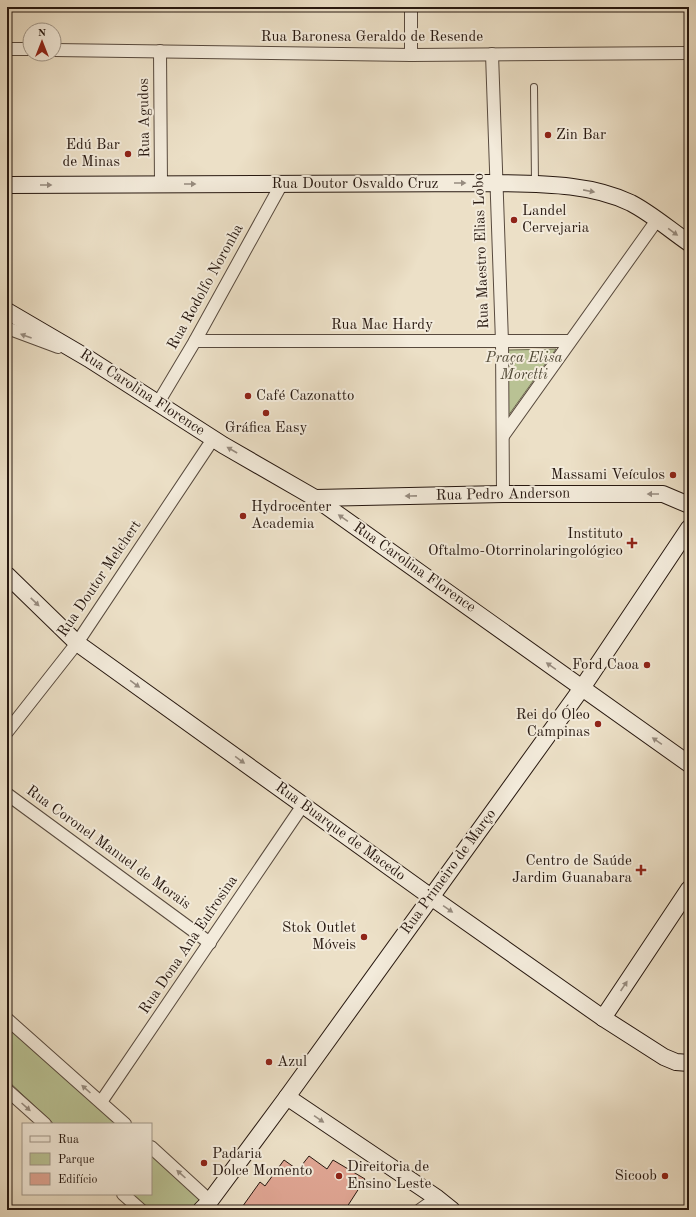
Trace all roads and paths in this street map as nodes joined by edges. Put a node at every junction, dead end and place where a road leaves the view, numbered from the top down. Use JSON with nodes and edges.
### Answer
{"nodes":[{"id":1,"x":411,"y":7,"type":"edge"},
{"id":2,"x":7,"y":49,"type":"edge"},
{"id":3,"x":22,"y":49,"type":"edge"},
{"id":4,"x":62,"y":50,"type":"edge"},
{"id":5,"x":160,"y":51,"type":"junction"},
{"id":6,"x":689,"y":53,"type":"edge"},
{"id":7,"x":492,"y":54,"type":"junction"},
{"id":8,"x":411,"y":55,"type":"junction"},
{"id":9,"x":534,"y":87,"type":"dead end"},
{"id":10,"x":495,"y":183,"type":"junction"},
{"id":11,"x":161,"y":184,"type":"junction"},
{"id":12,"x":535,"y":184,"type":"junction"},
{"id":13,"x":7,"y":185,"type":"edge"},
{"id":14,"x":281,"y":185,"type":"junction"},
{"id":15,"x":657,"y":220,"type":"junction"},
{"id":16,"x":689,"y":243,"type":"edge"},
{"id":17,"x":7,"y":311,"type":"edge"},
{"id":18,"x":7,"y":328,"type":"edge"},
{"id":19,"x":195,"y":341,"type":"junction"},
{"id":20,"x":570,"y":341,"type":"junction"},
{"id":21,"x":502,"y":342,"type":"junction"},
{"id":22,"x":89,"y":359,"type":"junction"},
{"id":23,"x":158,"y":403,"type":"junction"},
{"id":24,"x":503,"y":436,"type":"junction"},
{"id":25,"x":213,"y":439,"type":"junction"},
{"id":26,"x":503,"y":494,"type":"junction"},
{"id":27,"x":315,"y":498,"type":"junction"},
{"id":28,"x":689,"y":505,"type":"edge"},
{"id":29,"x":689,"y":528,"type":"edge"},
{"id":30,"x":7,"y":574,"type":"edge"},
{"id":31,"x":77,"y":643,"type":"junction"},
{"id":32,"x":582,"y":688,"type":"junction"},
{"id":33,"x":7,"y":732,"type":"edge"},
{"id":34,"x":689,"y":764,"type":"edge"},
{"id":35,"x":7,"y":794,"type":"edge"},
{"id":36,"x":303,"y":805,"type":"junction"},
{"id":37,"x":689,"y":889,"type":"edge"},
{"id":38,"x":431,"y":897,"type":"junction"},
{"id":39,"x":210,"y":943,"type":"junction"},
{"id":40,"x":603,"y":1018,"type":"junction"},
{"id":41,"x":7,"y":1019,"type":"edge"},
{"id":42,"x":689,"y":1063,"type":"edge"},
{"id":43,"x":7,"y":1090,"type":"edge"},
{"id":44,"x":287,"y":1097,"type":"junction"},
{"id":45,"x":101,"y":1102,"type":"junction"},
{"id":46,"x":44,"y":1123,"type":"edge"},
{"id":47,"x":124,"y":1123,"type":"edge"},
{"id":48,"x":152,"y":1149,"type":"edge"},
{"id":49,"x":124,"y":1195,"type":"edge"},
{"id":50,"x":437,"y":1198,"type":"junction"},
{"id":51,"x":205,"y":1205,"type":"edge"},
{"id":52,"x":141,"y":1210,"type":"edge"},
{"id":53,"x":420,"y":1210,"type":"edge"},
{"id":54,"x":452,"y":1210,"type":"edge"}],
"edges":[{"from":1,"to":8,"type":"street"},
{"from":2,"to":3,"type":"street"},
{"from":4,"to":5,"type":"street","name":"Rua Baronesa Geraldo de Resende"},
{"from":5,"to":8,"type":"street","name":"Rua Baronesa Geraldo de Resende"},
{"from":5,"to":11,"type":"street","name":"Rua Agudos"},
{"from":6,"to":7,"type":"street","name":"Rua Baronesa Geraldo de Resende"},
{"from":7,"to":8,"type":"street","name":"Rua Baronesa Geraldo de Resende"},
{"from":7,"to":10,"type":"street","name":"Rua Maestro Elias Lobo"},
{"from":9,"to":12,"type":"lane"},
{"from":10,"to":12,"type":"main road","name":"Rua Doutor Osvaldo Cruz"},
{"from":14,"to":10,"type":"main road","name":"Rua Doutor Osvaldo Cruz","one_way":true},
{"from":10,"to":21,"type":"street","name":"Rua Maestro Elias Lobo"},
{"from":13,"to":11,"type":"main road","name":"Rua Doutor Osvaldo Cruz","one_way":true},
{"from":11,"to":14,"type":"main road","name":"Rua Doutor Osvaldo Cruz","one_way":true},
{"from":12,"to":15,"type":"main road","name":"Rua Doutor Osvaldo Cruz","one_way":true},
{"from":14,"to":19,"type":"street","name":"Rua Rodolfo Noronha"},
{"from":15,"to":16,"type":"main road","name":"Rua Doutor Osvaldo Cruz","one_way":true},
{"from":15,"to":20,"type":"street"},
{"from":17,"to":22,"type":"main road","name":"Rua Carolina Florence"},
{"from":22,"to":18,"type":"street","one_way":true},
{"from":19,"to":21,"type":"street","name":"Rua Mac Hardy"},
{"from":19,"to":23,"type":"street","name":"Rua Rodolfo Noronha"},
{"from":20,"to":21,"type":"street","name":"Rua Mac Hardy"},
{"from":20,"to":24,"type":"street"},
{"from":21,"to":24,"type":"street","name":"Rua Maestro Elias Lobo"},
{"from":22,"to":23,"type":"main road","name":"Rua Carolina Florence"},
{"from":23,"to":25,"type":"main road","name":"Rua Carolina Florence"},
{"from":24,"to":26,"type":"street","name":"Rua Maestro Elias Lobo"},
{"from":27,"to":25,"type":"main road","name":"Rua Carolina Florence","one_way":true},
{"from":25,"to":31,"type":"street","name":"Rua Doutor Melchert"},
{"from":26,"to":27,"type":"main road","name":"Rua Pedro Anderson","one_way":true},
{"from":28,"to":26,"type":"main road","name":"Rua Pedro Anderson","one_way":true},
{"from":32,"to":27,"type":"main road","name":"Rua Carolina Florence","one_way":true},
{"from":29,"to":32,"type":"main road","name":"Rua Primeiro de Março"},
{"from":30,"to":31,"type":"main road","name":"Rua Buarque de Macedo","one_way":true},
{"from":31,"to":33,"type":"street","name":"Rua Doutor Melchert"},
{"from":31,"to":36,"type":"main road","name":"Rua Buarque de Macedo","one_way":true},
{"from":34,"to":32,"type":"main road","name":"Rua Carolina Florence","one_way":true},
{"from":32,"to":38,"type":"main road","name":"Rua Primeiro de Março"},
{"from":35,"to":39,"type":"street","name":"Rua Coronel Manuel de Morais"},
{"from":36,"to":38,"type":"main road","name":"Rua Buarque de Macedo"},
{"from":36,"to":39,"type":"street","name":"Rua Dona Ana Eufrosina"},
{"from":40,"to":37,"type":"main road","one_way":true},
{"from":38,"to":40,"type":"main road","name":"Rua Buarque de Macedo","one_way":true},
{"from":38,"to":44,"type":"main road","name":"Rua Primeiro de Março"},
{"from":39,"to":45,"type":"street","name":"Rua Dona Ana Eufrosina"},
{"from":40,"to":42,"type":"main road","name":"Rua Buarque de Macedo"},
{"from":45,"to":41,"type":"street","one_way":true},
{"from":43,"to":46,"type":"street","one_way":true},
{"from":44,"to":50,"type":"main road","one_way":true},
{"from":44,"to":51,"type":"main road","name":"Rua Primeiro de Março"},
{"from":45,"to":47,"type":"street"},
{"from":51,"to":48,"type":"street","one_way":true},
{"from":49,"to":52,"type":"street"},
{"from":50,"to":53,"type":"street"},
{"from":50,"to":54,"type":"main road"}]}
